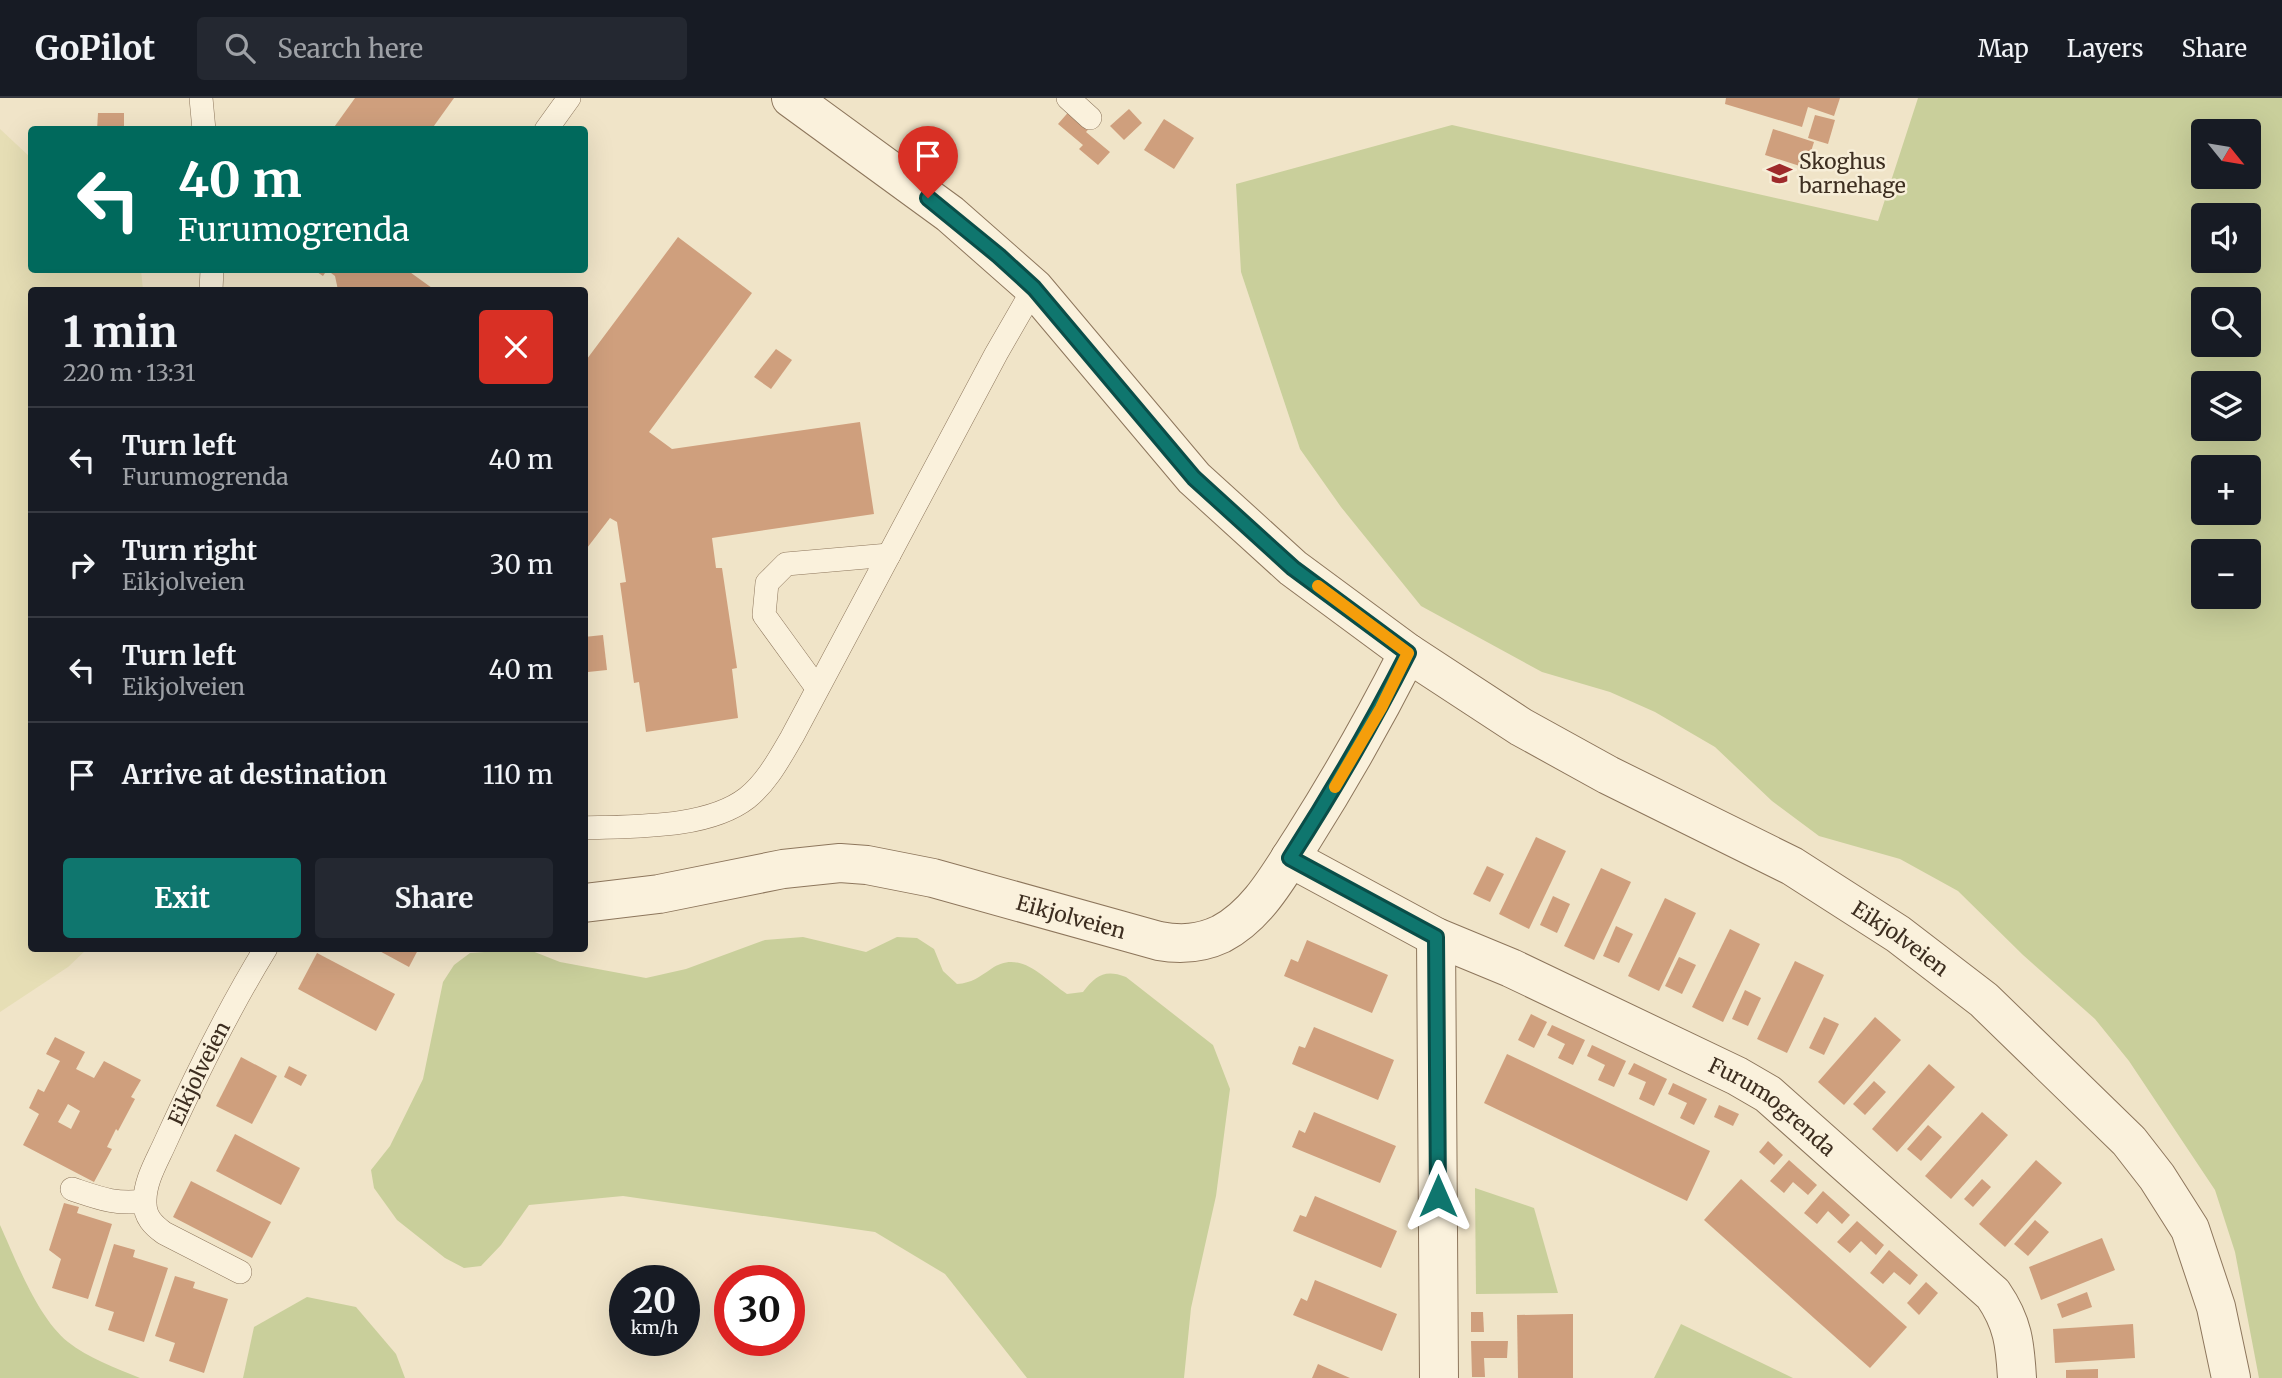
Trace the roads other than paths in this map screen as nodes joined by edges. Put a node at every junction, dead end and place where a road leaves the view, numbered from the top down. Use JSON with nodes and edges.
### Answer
{"nodes":[{"id":1,"x":201,"y":98,"type":"edge"},
{"id":2,"x":569,"y":98,"type":"edge"},
{"id":3,"x":791,"y":98,"type":"edge"},
{"id":4,"x":1068,"y":98,"type":"edge"},
{"id":5,"x":1090,"y":118,"type":"dead end"},
{"id":6,"x":204,"y":126,"type":"edge"},
{"id":7,"x":549,"y":126,"type":"edge"},
{"id":8,"x":1034,"y":288,"type":"junction"},
{"id":9,"x":889,"y":555,"type":"junction"},
{"id":10,"x":1408,"y":653,"type":"junction"},
{"id":11,"x":817,"y":688,"type":"junction"},
{"id":12,"x":588,"y":828,"type":"edge"},
{"id":13,"x":1290,"y":858,"type":"junction"},
{"id":14,"x":588,"y":903,"type":"edge"},
{"id":15,"x":1436,"y":937,"type":"junction"},
{"id":16,"x":264,"y":952,"type":"edge"},
{"id":17,"x":72,"y":1189,"type":"dead end"},
{"id":18,"x":144,"y":1201,"type":"junction"},
{"id":19,"x":240,"y":1272,"type":"dead end"},
{"id":20,"x":1439,"y":1378,"type":"edge"},
{"id":21,"x":2017,"y":1378,"type":"edge"},
{"id":22,"x":2231,"y":1378,"type":"edge"}],
"edges":[{"from":1,"to":6,"type":"lane"},
{"from":2,"to":7,"type":"lane"},
{"from":3,"to":8,"type":"street","name":"Eikjolveien"},
{"from":4,"to":5,"type":"lane"},
{"from":8,"to":9,"type":"lane"},
{"from":8,"to":10,"type":"street","name":"Eikjolveien"},
{"from":9,"to":11,"type":"lane"},
{"from":9,"to":11,"type":"lane"},
{"from":10,"to":13,"type":"street","name":"Eikjolveien"},
{"from":10,"to":22,"type":"street","name":"Eikjolveien"},
{"from":11,"to":12,"type":"lane"},
{"from":13,"to":14,"type":"street","name":"Eikjolveien"},
{"from":13,"to":15,"type":"street","name":"Furumogrenda"},
{"from":15,"to":20,"type":"street"},
{"from":15,"to":21,"type":"street","name":"Furumogrenda"},
{"from":16,"to":18,"type":"lane","name":"Eikjolveien"},
{"from":17,"to":18,"type":"lane"},
{"from":18,"to":19,"type":"lane"}]}
